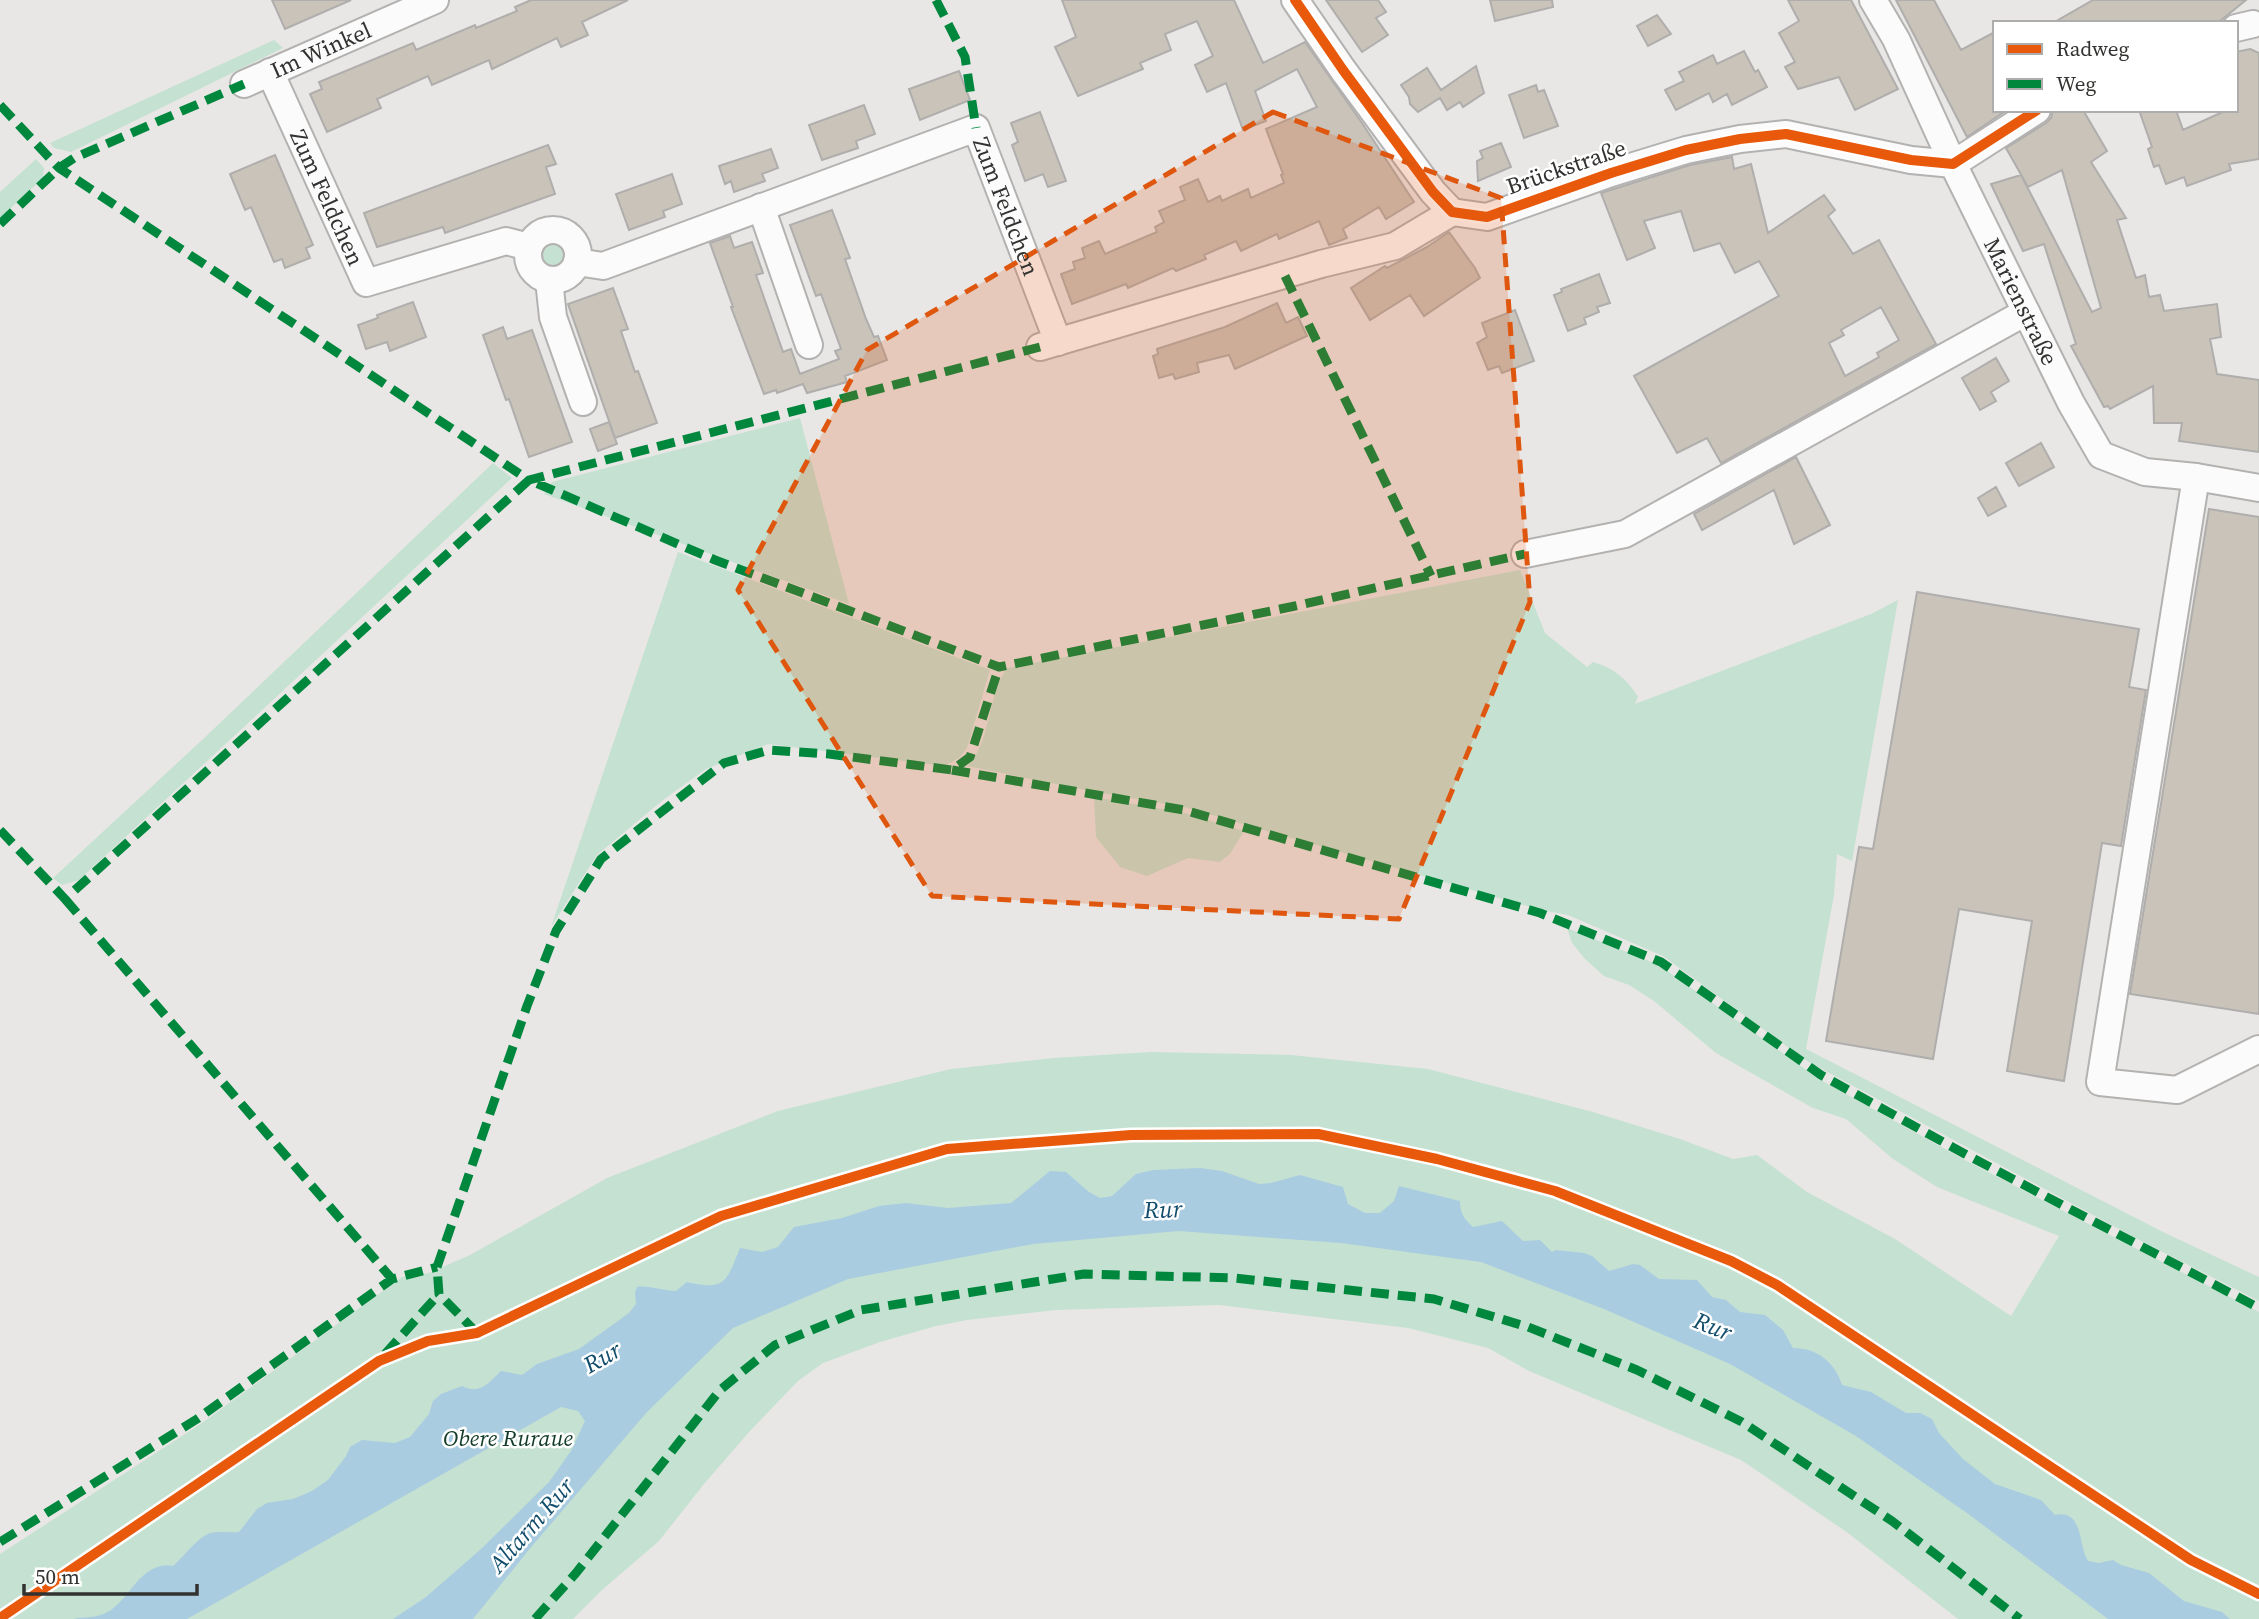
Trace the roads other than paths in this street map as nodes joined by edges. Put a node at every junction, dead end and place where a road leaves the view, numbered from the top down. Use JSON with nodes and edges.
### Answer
{"nodes":[{"id":1,"x":435,"y":0,"type":"edge"},
{"id":2,"x":1295,"y":0,"type":"edge"},
{"id":3,"x":1873,"y":0,"type":"edge"},
{"id":4,"x":270,"y":72,"type":"junction"},
{"id":5,"x":244,"y":84,"type":"dead end"},
{"id":6,"x":2034,"y":112,"type":"edge"},
{"id":7,"x":1953,"y":164,"type":"junction"},
{"id":8,"x":761,"y":207,"type":"junction"},
{"id":9,"x":1452,"y":212,"type":"junction"},
{"id":10,"x":529,"y":247,"type":"junction"},
{"id":11,"x":577,"y":262,"type":"junction"},
{"id":12,"x":549,"y":280,"type":"junction"},
{"id":13,"x":2026,"y":312,"type":"junction"},
{"id":14,"x":808,"y":345,"type":"dead end"},
{"id":15,"x":583,"y":402,"type":"dead end"},
{"id":16,"x":2196,"y":477,"type":"junction"},
{"id":17,"x":2259,"y":488,"type":"edge"},
{"id":18,"x":1525,"y":554,"type":"dead end"},
{"id":19,"x":2259,"y":1049,"type":"edge"}],
"edges":[{"from":1,"to":4,"type":"street","name":"Im Winkel"},
{"from":2,"to":9,"type":"street"},
{"from":3,"to":7,"type":"street","name":"Marienstraße"},
{"from":4,"to":5,"type":"street","name":"Im Winkel"},
{"from":4,"to":10,"type":"street","name":"Zum Feldchen"},
{"from":6,"to":7,"type":"street"},
{"from":7,"to":9,"type":"street","name":"Brückstraße"},
{"from":7,"to":13,"type":"street","name":"Marienstraße"},
{"from":8,"to":9,"type":"street","name":"Zum Feldchen"},
{"from":8,"to":11,"type":"street","name":"Zum Feldchen"},
{"from":8,"to":14,"type":"street"},
{"from":10,"to":11,"type":"street"},
{"from":10,"to":12,"type":"street"},
{"from":11,"to":12,"type":"street"},
{"from":12,"to":15,"type":"street"},
{"from":13,"to":16,"type":"street","name":"Marienstraße"},
{"from":13,"to":18,"type":"street"},
{"from":16,"to":17,"type":"street","name":"Marienstraße"},
{"from":16,"to":19,"type":"street"}]}
